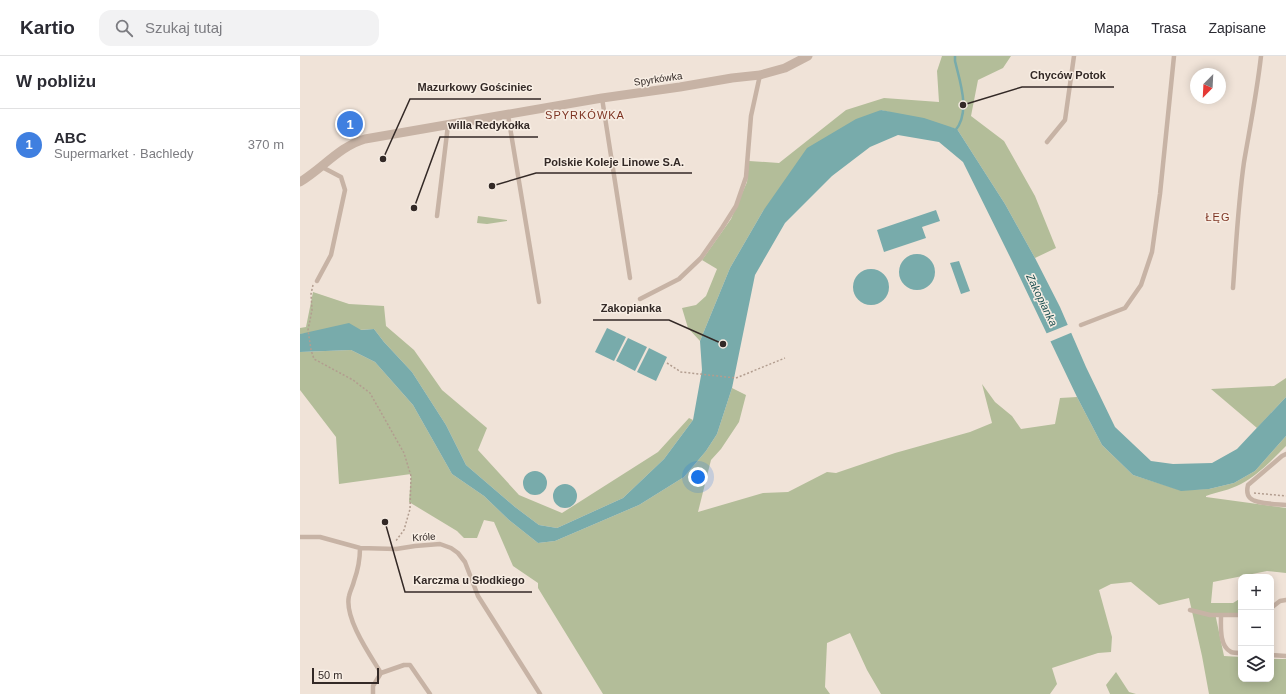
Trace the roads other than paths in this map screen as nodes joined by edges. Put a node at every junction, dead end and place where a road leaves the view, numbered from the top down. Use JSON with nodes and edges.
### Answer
{"nodes":[{"id":1,"x":808,"y":56,"type":"edge"},
{"id":2,"x":1074,"y":56,"type":"edge"},
{"id":3,"x":1174,"y":56,"type":"edge"},
{"id":4,"x":1261,"y":56,"type":"edge"},
{"id":5,"x":760,"y":75,"type":"junction"},
{"id":6,"x":602,"y":98,"type":"junction"},
{"id":7,"x":508,"y":115,"type":"junction"},
{"id":8,"x":448,"y":125,"type":"junction"},
{"id":9,"x":1047,"y":142,"type":"dead end"},
{"id":10,"x":322,"y":167,"type":"junction"},
{"id":11,"x":300,"y":182,"type":"edge"},
{"id":12,"x":437,"y":216,"type":"dead end"},
{"id":13,"x":630,"y":278,"type":"dead end"},
{"id":14,"x":316,"y":281,"type":"road end"},
{"id":15,"x":1233,"y":288,"type":"dead end"},
{"id":16,"x":640,"y":299,"type":"dead end"},
{"id":17,"x":539,"y":302,"type":"dead end"},
{"id":18,"x":1081,"y":325,"type":"dead end"},
{"id":19,"x":1286,"y":454,"type":"edge"},
{"id":20,"x":1286,"y":505,"type":"edge"},
{"id":21,"x":300,"y":537,"type":"edge"},
{"id":22,"x":360,"y":548,"type":"junction"},
{"id":23,"x":1286,"y":600,"type":"edge"},
{"id":24,"x":1274,"y":606,"type":"edge"},
{"id":25,"x":1190,"y":610,"type":"dead end"},
{"id":26,"x":1220,"y":615,"type":"junction"},
{"id":27,"x":1238,"y":615,"type":"edge"},
{"id":28,"x":1238,"y":653,"type":"edge"},
{"id":29,"x":1274,"y":655,"type":"edge"},
{"id":30,"x":1286,"y":656,"type":"edge"},
{"id":31,"x":381,"y":673,"type":"junction"},
{"id":32,"x":373,"y":694,"type":"edge"},
{"id":33,"x":430,"y":694,"type":"edge"},
{"id":34,"x":540,"y":694,"type":"edge"}],
"edges":[{"from":1,"to":5,"type":"street","name":"Spyrkówka"},
{"from":2,"to":9,"type":"lane"},
{"from":3,"to":18,"type":"lane"},
{"from":4,"to":15,"type":"lane"},
{"from":5,"to":6,"type":"street","name":"Spyrkówka"},
{"from":5,"to":16,"type":"lane"},
{"from":6,"to":7,"type":"street","name":"Spyrkówka"},
{"from":6,"to":13,"type":"lane"},
{"from":7,"to":8,"type":"street","name":"Spyrkówka"},
{"from":7,"to":17,"type":"lane"},
{"from":8,"to":10,"type":"street","name":"Spyrkówka"},
{"from":8,"to":12,"type":"lane"},
{"from":10,"to":11,"type":"street","name":"Spyrkówka"},
{"from":10,"to":14,"type":"lane"},
{"from":19,"to":20,"type":"lane"},
{"from":21,"to":22,"type":"lane","name":"Króle"},
{"from":22,"to":31,"type":"lane"},
{"from":22,"to":34,"type":"lane","name":"Króle"},
{"from":23,"to":24,"type":"lane"},
{"from":25,"to":26,"type":"lane"},
{"from":26,"to":27,"type":"lane"},
{"from":26,"to":28,"type":"lane"},
{"from":29,"to":30,"type":"lane"},
{"from":31,"to":32,"type":"lane"},
{"from":31,"to":33,"type":"lane"}]}
